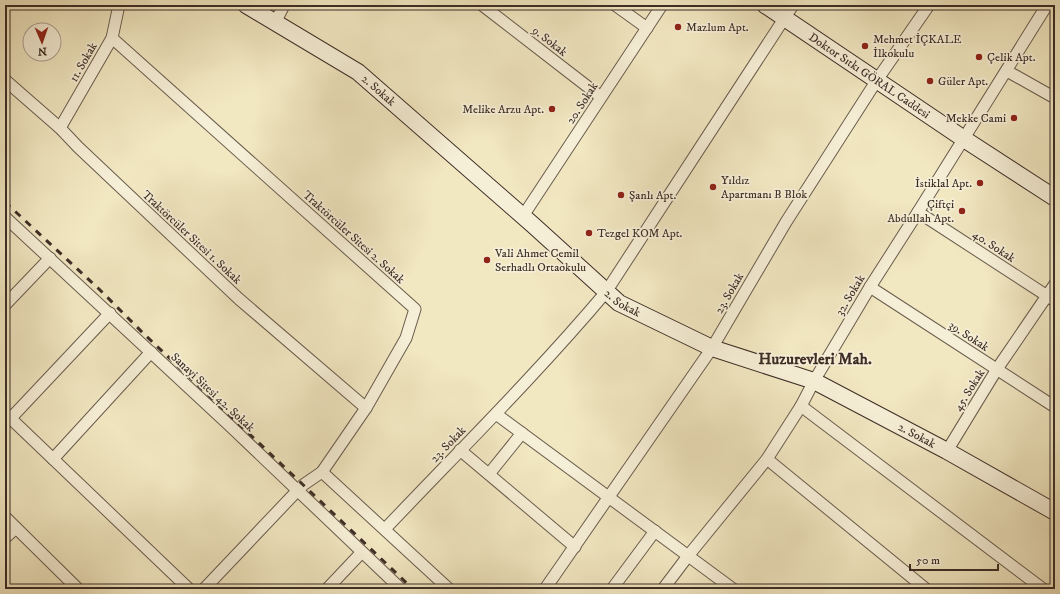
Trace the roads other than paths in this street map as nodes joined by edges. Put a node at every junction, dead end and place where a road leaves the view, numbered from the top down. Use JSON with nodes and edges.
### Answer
{"nodes":[{"id":1,"x":119,"y":5,"type":"edge"},
{"id":2,"x":246,"y":5,"type":"edge"},
{"id":3,"x":284,"y":5,"type":"edge"},
{"id":4,"x":482,"y":5,"type":"edge"},
{"id":5,"x":615,"y":5,"type":"edge"},
{"id":6,"x":662,"y":5,"type":"edge"},
{"id":7,"x":766,"y":5,"type":"edge"},
{"id":8,"x":793,"y":5,"type":"edge"},
{"id":9,"x":929,"y":5,"type":"edge"},
{"id":10,"x":1042,"y":7,"type":"edge"},
{"id":11,"x":784,"y":18,"type":"junction"},
{"id":12,"x":275,"y":23,"type":"junction"},
{"id":13,"x":647,"y":28,"type":"junction"},
{"id":14,"x":112,"y":38,"type":"junction"},
{"id":15,"x":1007,"y":71,"type":"junction"},
{"id":16,"x":5,"y":80,"type":"edge"},
{"id":17,"x":877,"y":80,"type":"junction"},
{"id":18,"x":601,"y":97,"type":"junction"},
{"id":19,"x":1055,"y":98,"type":"edge"},
{"id":20,"x":60,"y":128,"type":"junction"},
{"id":21,"x":964,"y":140,"type":"junction"},
{"id":22,"x":1055,"y":198,"type":"edge"},
{"id":23,"x":918,"y":212,"type":"junction"},
{"id":24,"x":523,"y":216,"type":"junction"},
{"id":25,"x":5,"y":217,"type":"edge"},
{"id":26,"x":50,"y":258,"type":"junction"},
{"id":27,"x":1055,"y":284,"type":"edge"},
{"id":28,"x":870,"y":287,"type":"junction"},
{"id":29,"x":606,"y":292,"type":"junction"},
{"id":30,"x":1051,"y":299,"type":"edge"},
{"id":31,"x":5,"y":305,"type":"edge"},
{"id":32,"x":110,"y":313,"type":"junction"},
{"id":33,"x":712,"y":348,"type":"junction"},
{"id":34,"x":151,"y":352,"type":"junction"},
{"id":35,"x":997,"y":369,"type":"junction"},
{"id":36,"x":814,"y":381,"type":"junction"},
{"id":37,"x":802,"y":406,"type":"junction"},
{"id":38,"x":1055,"y":407,"type":"edge"},
{"id":39,"x":366,"y":408,"type":"junction"},
{"id":40,"x":496,"y":414,"type":"junction"},
{"id":41,"x":8,"y":415,"type":"edge"},
{"id":42,"x":522,"y":433,"type":"junction"},
{"id":43,"x":460,"y":450,"type":"junction"},
{"id":44,"x":947,"y":451,"type":"junction"},
{"id":45,"x":53,"y":459,"type":"junction"},
{"id":46,"x":767,"y":459,"type":"junction"},
{"id":47,"x":322,"y":472,"type":"junction"},
{"id":48,"x":489,"y":474,"type":"junction"},
{"id":49,"x":297,"y":491,"type":"junction"},
{"id":50,"x":609,"y":497,"type":"junction"},
{"id":51,"x":1055,"y":512,"type":"edge"},
{"id":52,"x":5,"y":517,"type":"edge"},
{"id":53,"x":16,"y":528,"type":"junction"},
{"id":54,"x":385,"y":529,"type":"junction"},
{"id":55,"x":655,"y":531,"type":"junction"},
{"id":56,"x":5,"y":538,"type":"edge"},
{"id":57,"x":575,"y":546,"type":"junction"},
{"id":58,"x":362,"y":552,"type":"junction"},
{"id":59,"x":688,"y":556,"type":"junction"},
{"id":60,"x":74,"y":588,"type":"edge"},
{"id":61,"x":189,"y":589,"type":"edge"},
{"id":62,"x":204,"y":589,"type":"edge"},
{"id":63,"x":327,"y":589,"type":"edge"},
{"id":64,"x":400,"y":589,"type":"edge"},
{"id":65,"x":449,"y":589,"type":"edge"},
{"id":66,"x":545,"y":589,"type":"edge"},
{"id":67,"x":612,"y":589,"type":"edge"},
{"id":68,"x":663,"y":589,"type":"edge"},
{"id":69,"x":733,"y":589,"type":"edge"},
{"id":70,"x":926,"y":589,"type":"edge"},
{"id":71,"x":1043,"y":589,"type":"edge"}],
"edges":[{"from":1,"to":14,"type":"street","name":"11. Sokak"},
{"from":2,"to":12,"type":"street","name":"2. Sokak"},
{"from":3,"to":12,"type":"street"},
{"from":4,"to":18,"type":"street","name":"9. Sokak"},
{"from":5,"to":13,"type":"street"},
{"from":6,"to":13,"type":"street","name":"20. Sokak"},
{"from":7,"to":11,"type":"street","name":"Doktor Sıtkı GÖRAL Caddesi"},
{"from":8,"to":11,"type":"street","name":"23. Sokak"},
{"from":9,"to":17,"type":"street","name":"23. Sokak"},
{"from":10,"to":15,"type":"street","name":"32. Sokak"},
{"from":11,"to":17,"type":"street","name":"Doktor Sıtkı GÖRAL Caddesi"},
{"from":11,"to":29,"type":"street","name":"23. Sokak"},
{"from":12,"to":24,"type":"street","name":"2. Sokak"},
{"from":13,"to":18,"type":"street","name":"20. Sokak"},
{"from":14,"to":20,"type":"street","name":"11. Sokak"},
{"from":14,"to":39,"type":"street","name":"Traktörcüler Sitesi 2. Sokak"},
{"from":15,"to":19,"type":"street"},
{"from":15,"to":21,"type":"street","name":"32. Sokak"},
{"from":16,"to":20,"type":"street","name":"Traktörcüler Sitesi 1. Sokak"},
{"from":17,"to":21,"type":"street","name":"Doktor Sıtkı GÖRAL Caddesi"},
{"from":17,"to":33,"type":"street","name":"23. Sokak"},
{"from":18,"to":24,"type":"street","name":"20. Sokak"},
{"from":20,"to":39,"type":"street","name":"Traktörcüler Sitesi 1. Sokak"},
{"from":21,"to":22,"type":"street","name":"Doktor Sıtkı GÖRAL Caddesi"},
{"from":21,"to":23,"type":"street","name":"32. Sokak"},
{"from":23,"to":28,"type":"street","name":"32. Sokak"},
{"from":23,"to":30,"type":"street","name":"40. Sokak"},
{"from":24,"to":29,"type":"street","name":"2. Sokak"},
{"from":25,"to":26,"type":"street","name":"Sanayi Sitesi 42. Sokak"},
{"from":26,"to":31,"type":"street"},
{"from":26,"to":32,"type":"street","name":"Sanayi Sitesi 42. Sokak"},
{"from":27,"to":30,"type":"street","name":"45. Sokak"},
{"from":28,"to":35,"type":"street","name":"39. Sokak"},
{"from":28,"to":36,"type":"street","name":"32. Sokak"},
{"from":29,"to":33,"type":"street","name":"2. Sokak"},
{"from":29,"to":40,"type":"street","name":"23. Sokak"},
{"from":30,"to":35,"type":"street","name":"45. Sokak"},
{"from":32,"to":34,"type":"street","name":"Sanayi Sitesi 42. Sokak"},
{"from":32,"to":41,"type":"street"},
{"from":33,"to":36,"type":"street","name":"2. Sokak"},
{"from":33,"to":50,"type":"street","name":"23. Sokak"},
{"from":34,"to":45,"type":"street"},
{"from":34,"to":49,"type":"street","name":"Sanayi Sitesi 42. Sokak"},
{"from":35,"to":38,"type":"street","name":"39. Sokak"},
{"from":35,"to":44,"type":"street","name":"45. Sokak"},
{"from":36,"to":37,"type":"street","name":"32. Sokak"},
{"from":36,"to":44,"type":"street","name":"2. Sokak"},
{"from":37,"to":46,"type":"street","name":"32. Sokak"},
{"from":37,"to":71,"type":"street"},
{"from":39,"to":47,"type":"street","name":"Traktörcüler Sitesi 2. Sokak"},
{"from":40,"to":42,"type":"street"},
{"from":40,"to":43,"type":"street","name":"23. Sokak"},
{"from":41,"to":45,"type":"street"},
{"from":42,"to":48,"type":"street"},
{"from":42,"to":50,"type":"street"},
{"from":43,"to":48,"type":"street"},
{"from":43,"to":54,"type":"street","name":"23. Sokak"},
{"from":44,"to":51,"type":"street","name":"2. Sokak"},
{"from":45,"to":61,"type":"street"},
{"from":46,"to":59,"type":"street","name":"32. Sokak"},
{"from":46,"to":70,"type":"street"},
{"from":47,"to":49,"type":"street","name":"Traktörcüler Sitesi 2. Sokak"},
{"from":47,"to":54,"type":"street"},
{"from":48,"to":57,"type":"street"},
{"from":49,"to":58,"type":"street","name":"Sanayi Sitesi 42. Sokak"},
{"from":49,"to":62,"type":"street","name":"Traktörcüler Sitesi 2. Sokak"},
{"from":50,"to":55,"type":"street"},
{"from":50,"to":57,"type":"street","name":"23. Sokak"},
{"from":52,"to":53,"type":"street"},
{"from":53,"to":56,"type":"street"},
{"from":53,"to":60,"type":"street"},
{"from":54,"to":65,"type":"street"},
{"from":55,"to":59,"type":"street"},
{"from":55,"to":67,"type":"street"},
{"from":57,"to":66,"type":"street","name":"23. Sokak"},
{"from":58,"to":63,"type":"street"},
{"from":58,"to":64,"type":"street","name":"Sanayi Sitesi 42. Sokak"},
{"from":59,"to":68,"type":"street","name":"32. Sokak"},
{"from":59,"to":69,"type":"street"}]}
